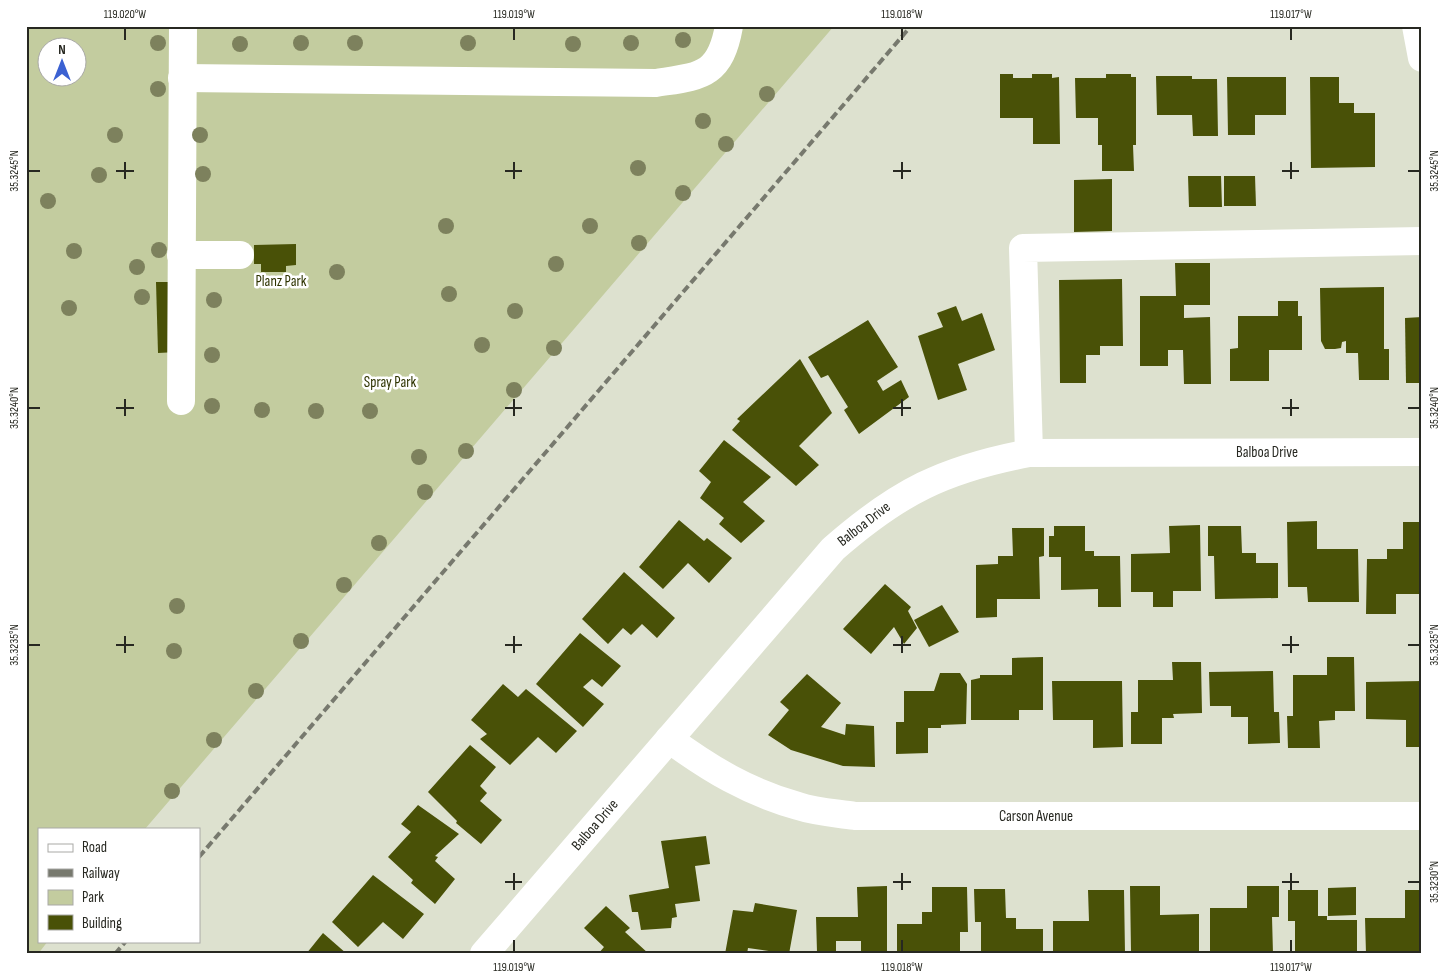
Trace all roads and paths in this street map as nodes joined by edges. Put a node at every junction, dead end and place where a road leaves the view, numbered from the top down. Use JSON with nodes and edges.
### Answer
{"nodes":[{"id":1,"x":183,"y":26,"type":"edge"},
{"id":2,"x":729,"y":26,"type":"edge"},
{"id":3,"x":751,"y":26,"type":"edge"},
{"id":4,"x":832,"y":26,"type":"edge"},
{"id":5,"x":1416,"y":26,"type":"edge"},
{"id":6,"x":1422,"y":58,"type":"edge"},
{"id":7,"x":182,"y":78,"type":"junction"},
{"id":8,"x":1422,"y":241,"type":"edge"},
{"id":9,"x":180,"y":255,"type":"junction"},
{"id":10,"x":240,"y":255,"type":"dead end"},
{"id":11,"x":181,"y":402,"type":"dead end"},
{"id":12,"x":1422,"y":452,"type":"edge"},
{"id":13,"x":1029,"y":453,"type":"junction"},
{"id":14,"x":669,"y":738,"type":"junction"},
{"id":15,"x":1422,"y":816,"type":"edge"},
{"id":16,"x":484,"y":954,"type":"edge"}],
"edges":[{"from":1,"to":7,"type":"street"},
{"from":2,"to":7,"type":"street"},
{"from":3,"to":4,"type":"path"},
{"from":5,"to":6,"type":"street"},
{"from":7,"to":9,"type":"street"},
{"from":8,"to":13,"type":"street"},
{"from":9,"to":10,"type":"street"},
{"from":9,"to":11,"type":"street"},
{"from":12,"to":13,"type":"street","name":"Balboa Drive"},
{"from":13,"to":14,"type":"street","name":"Balboa Drive"},
{"from":14,"to":15,"type":"street","name":"Carson Avenue"},
{"from":14,"to":16,"type":"street","name":"Balboa Drive"}]}
